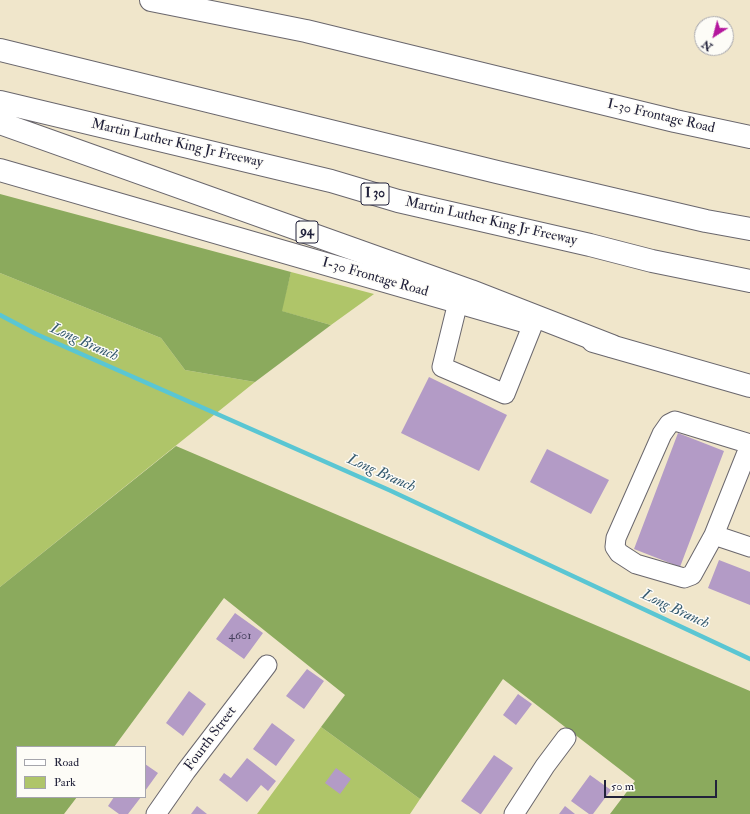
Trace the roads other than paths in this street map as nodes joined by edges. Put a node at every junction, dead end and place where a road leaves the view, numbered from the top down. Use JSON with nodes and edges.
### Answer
{"nodes":[{"id":1,"x":151,"y":0,"type":"edge"},
{"id":2,"x":0,"y":50,"type":"edge"},
{"id":3,"x":0,"y":102,"type":"edge"},
{"id":4,"x":0,"y":123,"type":"edge"},
{"id":5,"x":750,"y":137,"type":"edge"},
{"id":6,"x":0,"y":170,"type":"edge"},
{"id":7,"x":750,"y":229,"type":"edge"},
{"id":8,"x":750,"y":281,"type":"edge"},
{"id":9,"x":458,"y":302,"type":"junction"},
{"id":10,"x":533,"y":324,"type":"junction"},
{"id":11,"x":612,"y":346,"type":"junction"},
{"id":12,"x":750,"y":386,"type":"edge"},
{"id":13,"x":750,"y":444,"type":"edge"},
{"id":14,"x":714,"y":535,"type":"junction"},
{"id":15,"x":750,"y":547,"type":"edge"},
{"id":16,"x":267,"y":665,"type":"dead end"},
{"id":17,"x":566,"y":738,"type":"dead end"},
{"id":18,"x":156,"y":814,"type":"edge"},
{"id":19,"x":514,"y":814,"type":"edge"}],
"edges":[{"from":1,"to":5,"type":"main road","name":"I-30 Frontage Road"},
{"from":2,"to":7,"type":"main road"},
{"from":3,"to":8,"type":"main road","name":"Martin Luther King Jr Freeway","number":"I 30"},
{"from":4,"to":11,"type":"main road","number":"94"},
{"from":6,"to":9,"type":"main road","name":"I-30 Frontage Road"},
{"from":9,"to":10,"type":"main road","name":"I-30 Frontage Road"},
{"from":9,"to":10,"type":"street"},
{"from":10,"to":11,"type":"main road","name":"I-30 Frontage Road"},
{"from":11,"to":12,"type":"main road","name":"I-30 Frontage Road"},
{"from":13,"to":14,"type":"street"},
{"from":13,"to":14,"type":"street"},
{"from":14,"to":15,"type":"street"},
{"from":16,"to":18,"type":"street","name":"Fourth Street"},
{"from":17,"to":19,"type":"street"}]}
